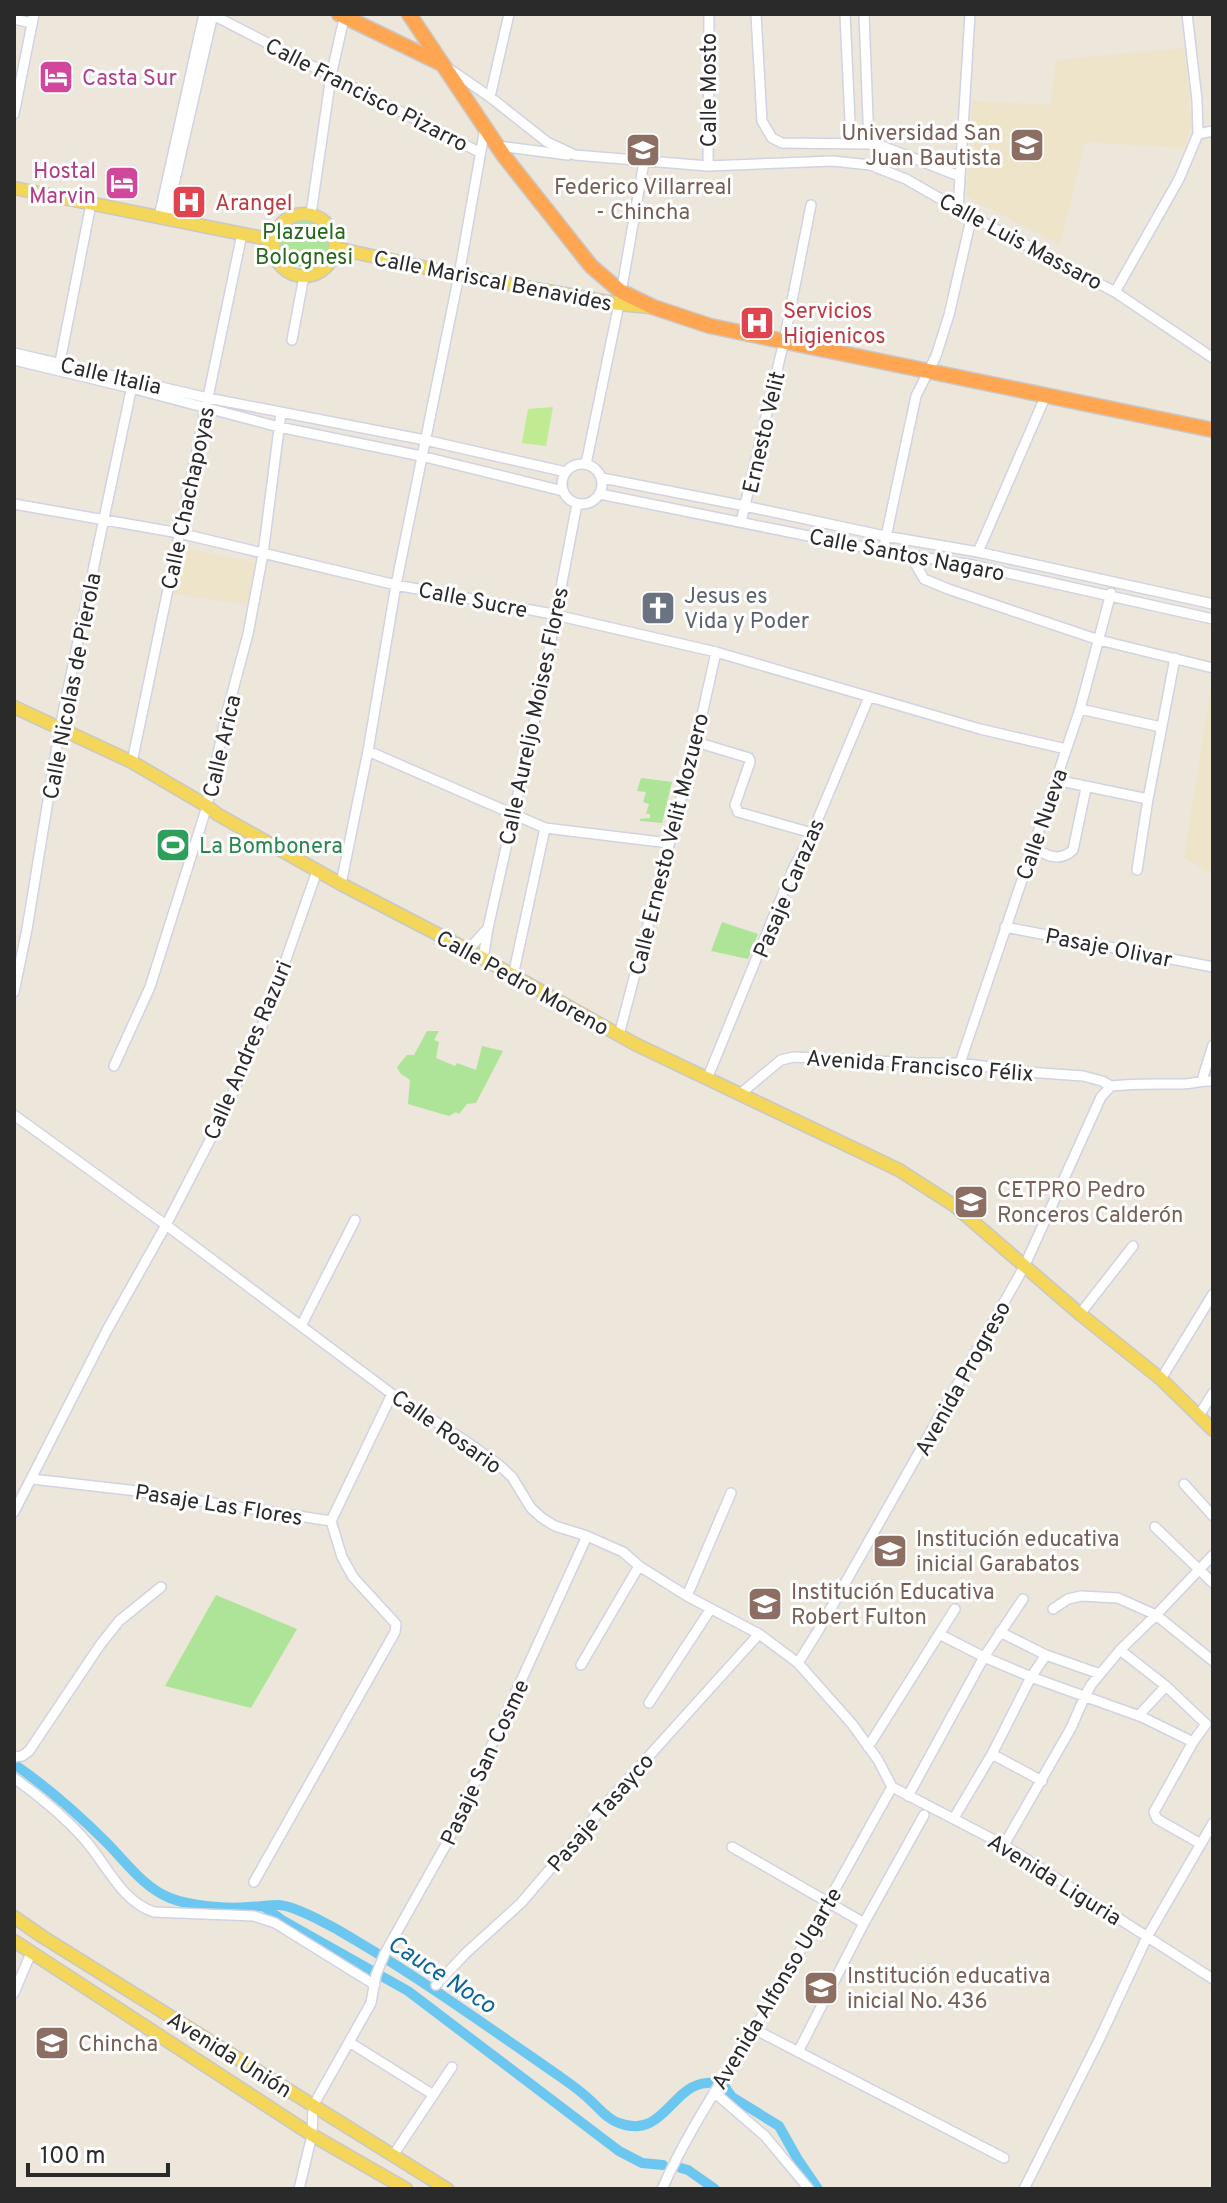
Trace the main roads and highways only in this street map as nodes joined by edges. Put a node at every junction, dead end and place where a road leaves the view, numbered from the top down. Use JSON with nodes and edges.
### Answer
{"nodes":[{"id":1,"x":361,"y":14,"type":"edge"},
{"id":2,"x":409,"y":14,"type":"edge"},
{"id":3,"x":343,"y":15,"type":"edge"},
{"id":4,"x":434,"y":52,"type":"junction"},
{"id":5,"x":443,"y":65,"type":"junction"},
{"id":6,"x":14,"y":188,"type":"edge"},
{"id":7,"x":273,"y":240,"type":"junction"},
{"id":8,"x":335,"y":248,"type":"junction"},
{"id":9,"x":620,"y":298,"type":"junction"},
{"id":10,"x":1213,"y":430,"type":"edge"},
{"id":11,"x":14,"y":707,"type":"edge"},
{"id":12,"x":1213,"y":1430,"type":"edge"},
{"id":13,"x":14,"y":1917,"type":"edge"},
{"id":14,"x":14,"y":1941,"type":"edge"},
{"id":15,"x":438,"y":2187,"type":"edge"},
{"id":16,"x":406,"y":2189,"type":"edge"}],
"edges":[{"from":1,"to":4,"type":"highway"},
{"from":2,"to":4,"type":"highway"},
{"from":3,"to":5,"type":"highway"},
{"from":4,"to":5,"type":"highway"},
{"from":5,"to":9,"type":"highway"},
{"from":6,"to":7,"type":"main road"},
{"from":7,"to":8,"type":"main road"},
{"from":7,"to":8,"type":"main road"},
{"from":8,"to":9,"type":"main road","name":"Calle Mariscal Benavides"},
{"from":9,"to":10,"type":"highway"},
{"from":11,"to":12,"type":"main road","name":"Calle Pedro Moreno"},
{"from":13,"to":15,"type":"main road","name":"Avenida Unión"},
{"from":14,"to":16,"type":"main road","name":"Avenida Unión"}]}
